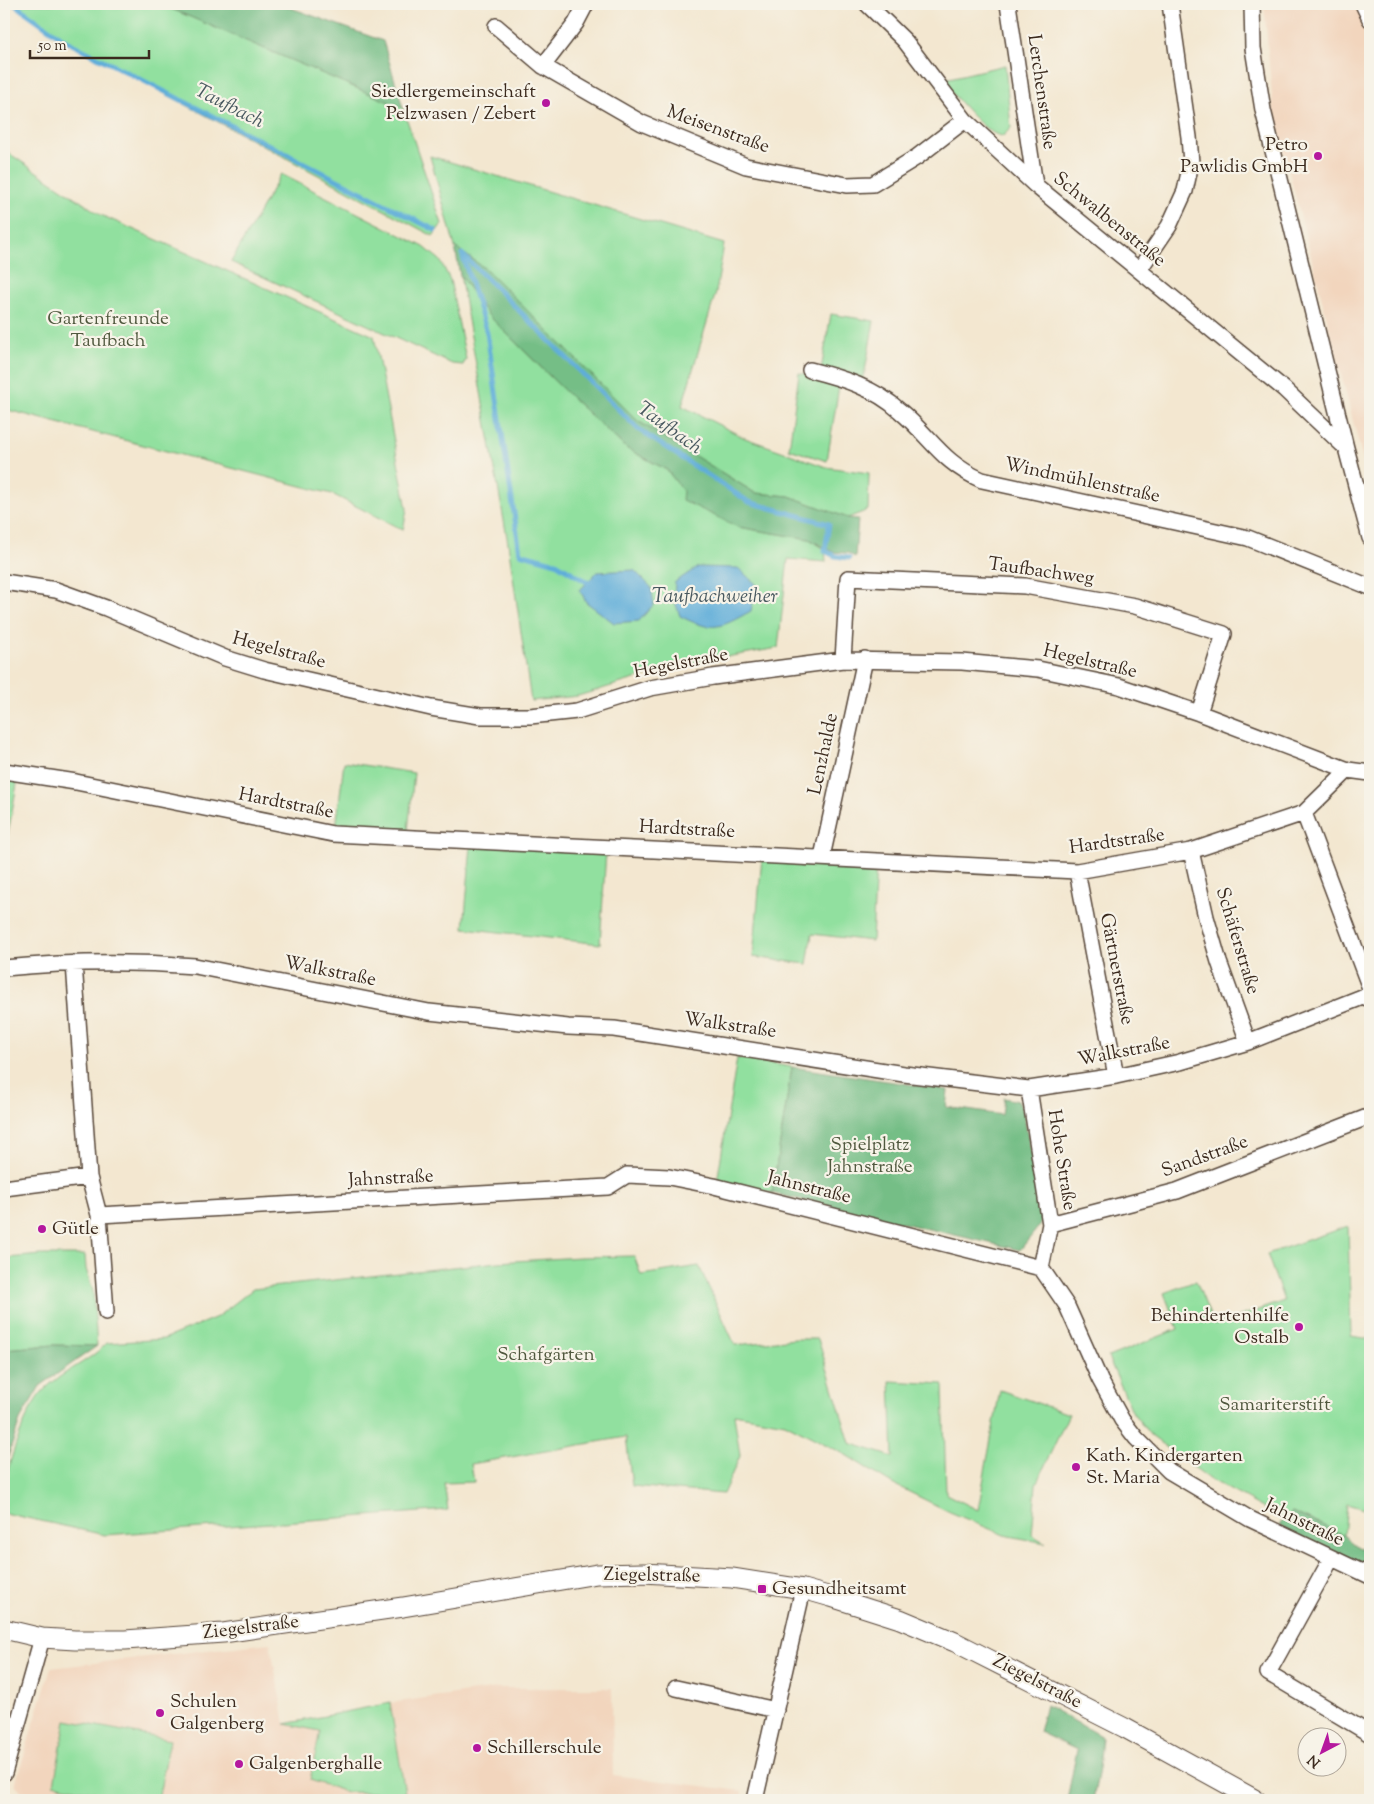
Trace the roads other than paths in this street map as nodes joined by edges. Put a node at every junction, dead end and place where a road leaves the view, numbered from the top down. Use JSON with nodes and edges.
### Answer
{"nodes":[{"id":1,"x":586,"y":4,"type":"edge"},
{"id":2,"x":867,"y":4,"type":"edge"},
{"id":3,"x":1008,"y":4,"type":"edge"},
{"id":4,"x":1170,"y":4,"type":"edge"},
{"id":5,"x":1252,"y":4,"type":"edge"},
{"id":6,"x":1363,"y":4,"type":"edge"},
{"id":7,"x":1370,"y":19,"type":"edge"},
{"id":8,"x":496,"y":26,"type":"dead end"},
{"id":9,"x":543,"y":66,"type":"junction"},
{"id":10,"x":965,"y":120,"type":"junction"},
{"id":11,"x":1036,"y":186,"type":"junction"},
{"id":12,"x":1139,"y":270,"type":"junction"},
{"id":13,"x":810,"y":370,"type":"dead end"},
{"id":14,"x":1346,"y":448,"type":"junction"},
{"id":15,"x":1370,"y":538,"type":"edge"},
{"id":16,"x":4,"y":582,"type":"edge"},
{"id":17,"x":1370,"y":587,"type":"edge"},
{"id":18,"x":843,"y":660,"type":"junction"},
{"id":19,"x":865,"y":660,"type":"junction"},
{"id":20,"x":1199,"y":713,"type":"junction"},
{"id":21,"x":1348,"y":770,"type":"junction"},
{"id":22,"x":4,"y":771,"type":"edge"},
{"id":23,"x":1370,"y":774,"type":"edge"},
{"id":24,"x":1304,"y":813,"type":"junction"},
{"id":25,"x":1191,"y":851,"type":"junction"},
{"id":26,"x":822,"y":857,"type":"junction"},
{"id":27,"x":1077,"y":871,"type":"junction"},
{"id":28,"x":74,"y":963,"type":"junction"},
{"id":29,"x":4,"y":968,"type":"edge"},
{"id":30,"x":1370,"y":988,"type":"edge"},
{"id":31,"x":1370,"y":994,"type":"edge"},
{"id":32,"x":1248,"y":1042,"type":"junction"},
{"id":33,"x":1116,"y":1076,"type":"junction"},
{"id":34,"x":1029,"y":1089,"type":"junction"},
{"id":35,"x":1370,"y":1116,"type":"edge"},
{"id":36,"x":90,"y":1177,"type":"junction"},
{"id":37,"x":4,"y":1188,"type":"edge"},
{"id":38,"x":99,"y":1215,"type":"junction"},
{"id":39,"x":1050,"y":1224,"type":"junction"},
{"id":40,"x":1041,"y":1268,"type":"junction"},
{"id":41,"x":106,"y":1312,"type":"dead end"},
{"id":42,"x":1331,"y":1559,"type":"junction"},
{"id":43,"x":1370,"y":1576,"type":"edge"},
{"id":44,"x":803,"y":1590,"type":"junction"},
{"id":45,"x":4,"y":1629,"type":"edge"},
{"id":46,"x":42,"y":1638,"type":"junction"},
{"id":47,"x":676,"y":1688,"type":"dead end"},
{"id":48,"x":776,"y":1710,"type":"junction"},
{"id":49,"x":1370,"y":1734,"type":"edge"},
{"id":50,"x":4,"y":1773,"type":"edge"},
{"id":51,"x":755,"y":1800,"type":"edge"},
{"id":52,"x":1256,"y":1800,"type":"edge"}],
"edges":[{"from":1,"to":9,"type":"street"},
{"from":2,"to":10,"type":"street","name":"Schwalbenstraße"},
{"from":3,"to":11,"type":"street","name":"Lerchenstraße"},
{"from":4,"to":12,"type":"street"},
{"from":5,"to":14,"type":"street"},
{"from":6,"to":7,"type":"street"},
{"from":8,"to":9,"type":"street","name":"Meisenstraße"},
{"from":9,"to":10,"type":"street","name":"Meisenstraße"},
{"from":10,"to":11,"type":"street","name":"Schwalbenstraße"},
{"from":11,"to":12,"type":"street","name":"Schwalbenstraße"},
{"from":12,"to":14,"type":"street","name":"Schwalbenstraße"},
{"from":13,"to":17,"type":"street","name":"Windmühlenstraße"},
{"from":14,"to":15,"type":"street"},
{"from":16,"to":18,"type":"street","name":"Hegelstraße"},
{"from":18,"to":19,"type":"street","name":"Hegelstraße"},
{"from":18,"to":20,"type":"street","name":"Taufbachweg"},
{"from":19,"to":20,"type":"street","name":"Hegelstraße"},
{"from":19,"to":26,"type":"street","name":"Lenzhalde"},
{"from":20,"to":21,"type":"street","name":"Hegelstraße"},
{"from":21,"to":23,"type":"street","name":"Hegelstraße"},
{"from":21,"to":24,"type":"street","name":"Hardtstraße"},
{"from":22,"to":26,"type":"street","name":"Hardtstraße"},
{"from":24,"to":25,"type":"street","name":"Hardtstraße"},
{"from":24,"to":30,"type":"street"},
{"from":25,"to":27,"type":"street","name":"Hardtstraße"},
{"from":25,"to":32,"type":"street","name":"Schäferstraße"},
{"from":26,"to":27,"type":"street","name":"Hardtstraße"},
{"from":27,"to":33,"type":"street","name":"Gärtnerstraße"},
{"from":28,"to":29,"type":"street","name":"Walkstraße"},
{"from":28,"to":34,"type":"street","name":"Walkstraße"},
{"from":28,"to":36,"type":"street"},
{"from":31,"to":32,"type":"street","name":"Walkstraße"},
{"from":32,"to":33,"type":"street","name":"Walkstraße"},
{"from":33,"to":34,"type":"street","name":"Walkstraße"},
{"from":34,"to":39,"type":"street","name":"Hohe Straße"},
{"from":35,"to":39,"type":"street","name":"Sandstraße"},
{"from":36,"to":37,"type":"street"},
{"from":36,"to":38,"type":"street"},
{"from":38,"to":40,"type":"street","name":"Jahnstraße"},
{"from":38,"to":41,"type":"street"},
{"from":39,"to":40,"type":"street","name":"Hohe Straße"},
{"from":40,"to":42,"type":"street","name":"Jahnstraße"},
{"from":42,"to":43,"type":"street","name":"Jahnstraße"},
{"from":42,"to":49,"type":"street"},
{"from":44,"to":46,"type":"main road","name":"Ziegelstraße"},
{"from":44,"to":48,"type":"street"},
{"from":44,"to":52,"type":"main road","name":"Ziegelstraße"},
{"from":45,"to":46,"type":"main road","name":"Ziegelstraße"},
{"from":46,"to":50,"type":"street"},
{"from":47,"to":48,"type":"street"},
{"from":48,"to":51,"type":"street"}]}
